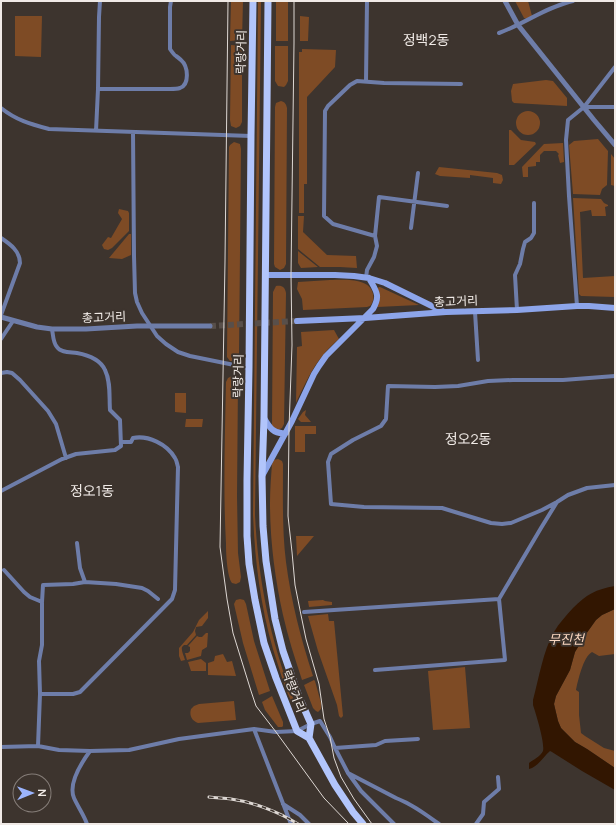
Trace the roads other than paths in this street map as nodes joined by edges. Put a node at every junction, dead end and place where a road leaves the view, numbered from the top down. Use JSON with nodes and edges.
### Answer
{"nodes":[{"id":1,"x":100,"y":1,"type":"edge"},
{"id":2,"x":172,"y":1,"type":"edge"},
{"id":3,"x":253,"y":1,"type":"edge"},
{"id":4,"x":268,"y":1,"type":"edge"},
{"id":5,"x":367,"y":1,"type":"edge"},
{"id":6,"x":505,"y":1,"type":"edge"},
{"id":7,"x":573,"y":1,"type":"edge"},
{"id":8,"x":518,"y":25,"type":"junction"},
{"id":9,"x":499,"y":33,"type":"dead end"},
{"id":10,"x":615,"y":67,"type":"edge"},
{"id":11,"x":366,"y":81,"type":"junction"},
{"id":12,"x":461,"y":84,"type":"dead end"},
{"id":13,"x":98,"y":89,"type":"junction"},
{"id":14,"x":615,"y":106,"type":"edge"},
{"id":15,"x":584,"y":107,"type":"junction"},
{"id":16,"x":1,"y":108,"type":"edge"},
{"id":17,"x":96,"y":131,"type":"junction"},
{"id":18,"x":134,"y":132,"type":"junction"},
{"id":19,"x":251,"y":136,"type":"junction"},
{"id":20,"x":615,"y":145,"type":"edge"},
{"id":21,"x":418,"y":173,"type":"dead end"},
{"id":22,"x":415,"y":202,"type":"junction"},
{"id":23,"x":534,"y":203,"type":"dead end"},
{"id":24,"x":448,"y":206,"type":"dead end"},
{"id":25,"x":411,"y":228,"type":"dead end"},
{"id":26,"x":375,"y":236,"type":"junction"},
{"id":27,"x":1,"y":238,"type":"edge"},
{"id":28,"x":265,"y":275,"type":"junction"},
{"id":29,"x":367,"y":278,"type":"junction"},
{"id":30,"x":577,"y":306,"type":"junction"},
{"id":31,"x":615,"y":308,"type":"edge"},
{"id":32,"x":517,"y":310,"type":"junction"},
{"id":33,"x":446,"y":312,"type":"junction"},
{"id":34,"x":475,"y":312,"type":"junction"},
{"id":35,"x":1,"y":316,"type":"edge"},
{"id":36,"x":365,"y":318,"type":"junction"},
{"id":37,"x":297,"y":320,"type":"tunnel mouth"},
{"id":38,"x":13,"y":321,"type":"junction"},
{"id":39,"x":151,"y":326,"type":"junction"},
{"id":40,"x":210,"y":326,"type":"tunnel mouth"},
{"id":41,"x":52,"y":329,"type":"junction"},
{"id":42,"x":1,"y":339,"type":"edge"},
{"id":43,"x":478,"y":360,"type":"dead end"},
{"id":44,"x":249,"y":368,"type":"junction"},
{"id":45,"x":1,"y":373,"type":"edge"},
{"id":46,"x":615,"y":376,"type":"edge"},
{"id":47,"x":264,"y":418,"type":"junction"},
{"id":48,"x":286,"y":433,"type":"junction"},
{"id":49,"x":122,"y":442,"type":"junction"},
{"id":50,"x":66,"y":458,"type":"junction"},
{"id":51,"x":262,"y":476,"type":"junction"},
{"id":52,"x":615,"y":485,"type":"edge"},
{"id":53,"x":1,"y":491,"type":"edge"},
{"id":54,"x":557,"y":502,"type":"junction"},
{"id":55,"x":78,"y":543,"type":"dead end"},
{"id":56,"x":4,"y":570,"type":"dead end"},
{"id":57,"x":85,"y":582,"type":"junction"},
{"id":58,"x":158,"y":599,"type":"dead end"},
{"id":59,"x":499,"y":599,"type":"junction"},
{"id":60,"x":42,"y":602,"type":"junction"},
{"id":61,"x":304,"y":612,"type":"dead end"},
{"id":62,"x":375,"y":670,"type":"dead end"},
{"id":63,"x":40,"y":694,"type":"junction"},
{"id":64,"x":311,"y":724,"type":"junction"},
{"id":65,"x":254,"y":729,"type":"junction"},
{"id":66,"x":297,"y":731,"type":"junction"},
{"id":67,"x":309,"y":738,"type":"junction"},
{"id":68,"x":418,"y":739,"type":"dead end"},
{"id":69,"x":38,"y":746,"type":"junction"},
{"id":70,"x":1,"y":747,"type":"edge"},
{"id":71,"x":335,"y":748,"type":"junction"},
{"id":72,"x":90,"y":751,"type":"junction"},
{"id":73,"x":348,"y":773,"type":"junction"},
{"id":74,"x":498,"y":777,"type":"dead end"},
{"id":75,"x":283,"y":804,"type":"junction"},
{"id":76,"x":87,"y":824,"type":"edge"},
{"id":77,"x":291,"y":824,"type":"edge"},
{"id":78,"x":308,"y":824,"type":"edge"},
{"id":79,"x":363,"y":824,"type":"edge"},
{"id":80,"x":394,"y":824,"type":"edge"},
{"id":81,"x":439,"y":824,"type":"edge"},
{"id":82,"x":476,"y":824,"type":"edge"}],
"edges":[{"from":1,"to":13,"type":"street"},
{"from":2,"to":13,"type":"street"},
{"from":3,"to":19,"type":"main road","name":"락랑거리"},
{"from":4,"to":28,"type":"main road","name":"락랑거리"},
{"from":5,"to":11,"type":"street"},
{"from":6,"to":8,"type":"street"},
{"from":7,"to":8,"type":"street"},
{"from":8,"to":9,"type":"street"},
{"from":8,"to":15,"type":"street"},
{"from":10,"to":15,"type":"street"},
{"from":11,"to":12,"type":"street"},
{"from":11,"to":26,"type":"street"},
{"from":13,"to":17,"type":"street"},
{"from":14,"to":15,"type":"street"},
{"from":15,"to":20,"type":"street"},
{"from":15,"to":30,"type":"street"},
{"from":16,"to":17,"type":"street"},
{"from":17,"to":18,"type":"street"},
{"from":18,"to":19,"type":"street"},
{"from":18,"to":39,"type":"street"},
{"from":19,"to":44,"type":"main road","name":"락랑거리"},
{"from":21,"to":22,"type":"street"},
{"from":22,"to":24,"type":"street"},
{"from":22,"to":25,"type":"street"},
{"from":22,"to":26,"type":"street"},
{"from":23,"to":32,"type":"street"},
{"from":26,"to":29,"type":"street"},
{"from":27,"to":35,"type":"street"},
{"from":28,"to":29,"type":"main road"},
{"from":28,"to":47,"type":"main road","name":"락랑거리"},
{"from":29,"to":33,"type":"main road"},
{"from":29,"to":36,"type":"main road"},
{"from":30,"to":31,"type":"main road","name":"총고거리"},
{"from":30,"to":32,"type":"main road","name":"총고거리"},
{"from":32,"to":34,"type":"main road","name":"총고거리"},
{"from":33,"to":34,"type":"main road","name":"총고거리"},
{"from":33,"to":36,"type":"main road","name":"총고거리"},
{"from":34,"to":43,"type":"street"},
{"from":35,"to":38,"type":"street","name":"총고거리"},
{"from":36,"to":37,"type":"main road","name":"총고거리"},
{"from":36,"to":48,"type":"main road"},
{"from":38,"to":41,"type":"street","name":"총고거리"},
{"from":38,"to":42,"type":"street"},
{"from":39,"to":40,"type":"street","name":"총고거리"},
{"from":39,"to":41,"type":"street","name":"총고거리"},
{"from":39,"to":44,"type":"street"},
{"from":41,"to":49,"type":"street"},
{"from":44,"to":66,"type":"main road","name":"락랑거리"},
{"from":45,"to":50,"type":"street"},
{"from":46,"to":54,"type":"street"},
{"from":47,"to":48,"type":"main road"},
{"from":47,"to":51,"type":"main road","name":"락랑거리"},
{"from":48,"to":51,"type":"main road"},
{"from":49,"to":50,"type":"street"},
{"from":49,"to":63,"type":"street"},
{"from":50,"to":53,"type":"street"},
{"from":51,"to":64,"type":"main road","name":"락랑거리"},
{"from":52,"to":54,"type":"street"},
{"from":54,"to":59,"type":"street"},
{"from":55,"to":57,"type":"street"},
{"from":56,"to":60,"type":"street"},
{"from":57,"to":58,"type":"street"},
{"from":57,"to":60,"type":"street"},
{"from":59,"to":61,"type":"street"},
{"from":59,"to":62,"type":"street"},
{"from":60,"to":63,"type":"street"},
{"from":63,"to":69,"type":"street"},
{"from":64,"to":66,"type":"street"},
{"from":64,"to":67,"type":"main road","name":"락랑거리"},
{"from":64,"to":71,"type":"street"},
{"from":65,"to":66,"type":"street"},
{"from":65,"to":72,"type":"street"},
{"from":65,"to":75,"type":"street"},
{"from":66,"to":67,"type":"main road","name":"락랑거리"},
{"from":67,"to":79,"type":"main road"},
{"from":68,"to":71,"type":"street"},
{"from":69,"to":70,"type":"street"},
{"from":69,"to":72,"type":"street"},
{"from":71,"to":73,"type":"street"},
{"from":72,"to":76,"type":"street"},
{"from":73,"to":80,"type":"street"},
{"from":73,"to":81,"type":"street"},
{"from":74,"to":82,"type":"street"},
{"from":75,"to":77,"type":"street"},
{"from":75,"to":78,"type":"street"}]}
